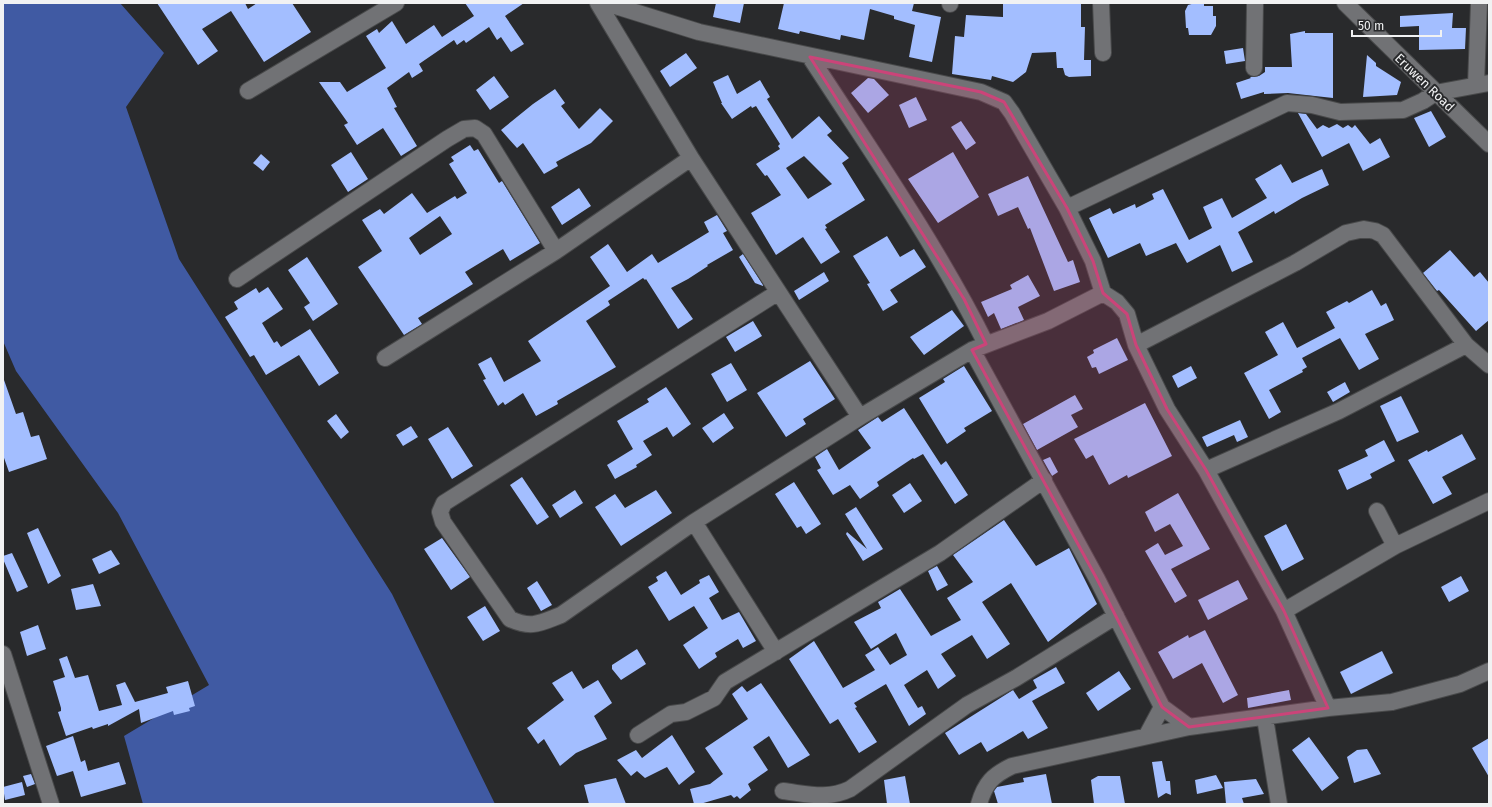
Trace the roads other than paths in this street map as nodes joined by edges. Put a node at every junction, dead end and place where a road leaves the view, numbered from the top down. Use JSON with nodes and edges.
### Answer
{"nodes":[{"id":1,"x":396,"y":3,"type":"edge"},
{"id":2,"x":598,"y":3,"type":"edge"},
{"id":3,"x":606,"y":3,"type":"edge"},
{"id":4,"x":1101,"y":3,"type":"edge"},
{"id":5,"x":1255,"y":3,"type":"edge"},
{"id":6,"x":1345,"y":3,"type":"edge"},
{"id":7,"x":1479,"y":3,"type":"edge"},
{"id":8,"x":1103,"y":53,"type":"dead end"},
{"id":9,"x":810,"y":57,"type":"junction"},
{"id":10,"x":1254,"y":68,"type":"dead end"},
{"id":11,"x":1482,"y":84,"type":"edge"},
{"id":12,"x":248,"y":91,"type":"dead end"},
{"id":13,"x":1435,"y":93,"type":"junction"},
{"id":14,"x":1489,"y":144,"type":"edge"},
{"id":15,"x":691,"y":158,"type":"junction"},
{"id":16,"x":1067,"y":208,"type":"junction"},
{"id":17,"x":556,"y":251,"type":"junction"},
{"id":18,"x":237,"y":279,"type":"dead end"},
{"id":19,"x":777,"y":293,"type":"junction"},
{"id":20,"x":1103,"y":293,"type":"junction"},
{"id":21,"x":1136,"y":345,"type":"junction"},
{"id":22,"x":1466,"y":345,"type":"junction"},
{"id":23,"x":979,"y":347,"type":"junction"},
{"id":24,"x":385,"y":358,"type":"dead end"},
{"id":25,"x":1489,"y":365,"type":"edge"},
{"id":26,"x":860,"y":417,"type":"junction"},
{"id":27,"x":1206,"y":470,"type":"junction"},
{"id":28,"x":1044,"y":480,"type":"junction"},
{"id":29,"x":1489,"y":501,"type":"edge"},
{"id":30,"x":1377,"y":511,"type":"dead end"},
{"id":31,"x":694,"y":522,"type":"junction"},
{"id":32,"x":1395,"y":546,"type":"junction"},
{"id":33,"x":1284,"y":611,"type":"junction"},
{"id":34,"x":1116,"y":616,"type":"junction"},
{"id":35,"x":776,"y":652,"type":"junction"},
{"id":36,"x":3,"y":654,"type":"edge"},
{"id":37,"x":1489,"y":671,"type":"edge"},
{"id":38,"x":1162,"y":707,"type":"junction"},
{"id":39,"x":1328,"y":708,"type":"junction"},
{"id":40,"x":1265,"y":718,"type":"junction"},
{"id":41,"x":1189,"y":727,"type":"junction"},
{"id":42,"x":638,"y":735,"type":"dead end"},
{"id":43,"x":1147,"y":735,"type":"junction"},
{"id":44,"x":783,"y":791,"type":"dead end"},
{"id":45,"x":50,"y":804,"type":"edge"},
{"id":46,"x":979,"y":804,"type":"edge"},
{"id":47,"x":1279,"y":804,"type":"edge"}],
"edges":[{"from":1,"to":12,"type":"street"},
{"from":2,"to":15,"type":"street"},
{"from":3,"to":9,"type":"street"},
{"from":4,"to":8,"type":"street"},
{"from":5,"to":10,"type":"street"},
{"from":6,"to":13,"type":"street","name":"Eruwen Road"},
{"from":7,"to":11,"type":"street"},
{"from":9,"to":16,"type":"street"},
{"from":9,"to":23,"type":"street"},
{"from":11,"to":13,"type":"street"},
{"from":13,"to":14,"type":"street","name":"Eruwen Road"},
{"from":13,"to":16,"type":"street"},
{"from":15,"to":17,"type":"street"},
{"from":15,"to":19,"type":"street"},
{"from":16,"to":20,"type":"street"},
{"from":17,"to":18,"type":"street"},
{"from":17,"to":24,"type":"street"},
{"from":19,"to":26,"type":"street"},
{"from":19,"to":31,"type":"street"},
{"from":20,"to":21,"type":"street"},
{"from":20,"to":23,"type":"street"},
{"from":21,"to":22,"type":"street"},
{"from":21,"to":27,"type":"street"},
{"from":22,"to":25,"type":"street"},
{"from":22,"to":27,"type":"street"},
{"from":23,"to":26,"type":"street"},
{"from":23,"to":28,"type":"street"},
{"from":26,"to":31,"type":"street"},
{"from":27,"to":33,"type":"street"},
{"from":28,"to":34,"type":"street"},
{"from":28,"to":35,"type":"street"},
{"from":29,"to":32,"type":"street"},
{"from":30,"to":32,"type":"street"},
{"from":31,"to":35,"type":"street"},
{"from":32,"to":33,"type":"street"},
{"from":33,"to":39,"type":"street"},
{"from":34,"to":38,"type":"street"},
{"from":34,"to":44,"type":"street"},
{"from":35,"to":42,"type":"street"},
{"from":36,"to":45,"type":"street"},
{"from":37,"to":39,"type":"street"},
{"from":38,"to":41,"type":"street"},
{"from":38,"to":43,"type":"street"},
{"from":39,"to":40,"type":"street"},
{"from":40,"to":41,"type":"street"},
{"from":40,"to":47,"type":"street"},
{"from":41,"to":43,"type":"street"},
{"from":43,"to":46,"type":"street"}]}
